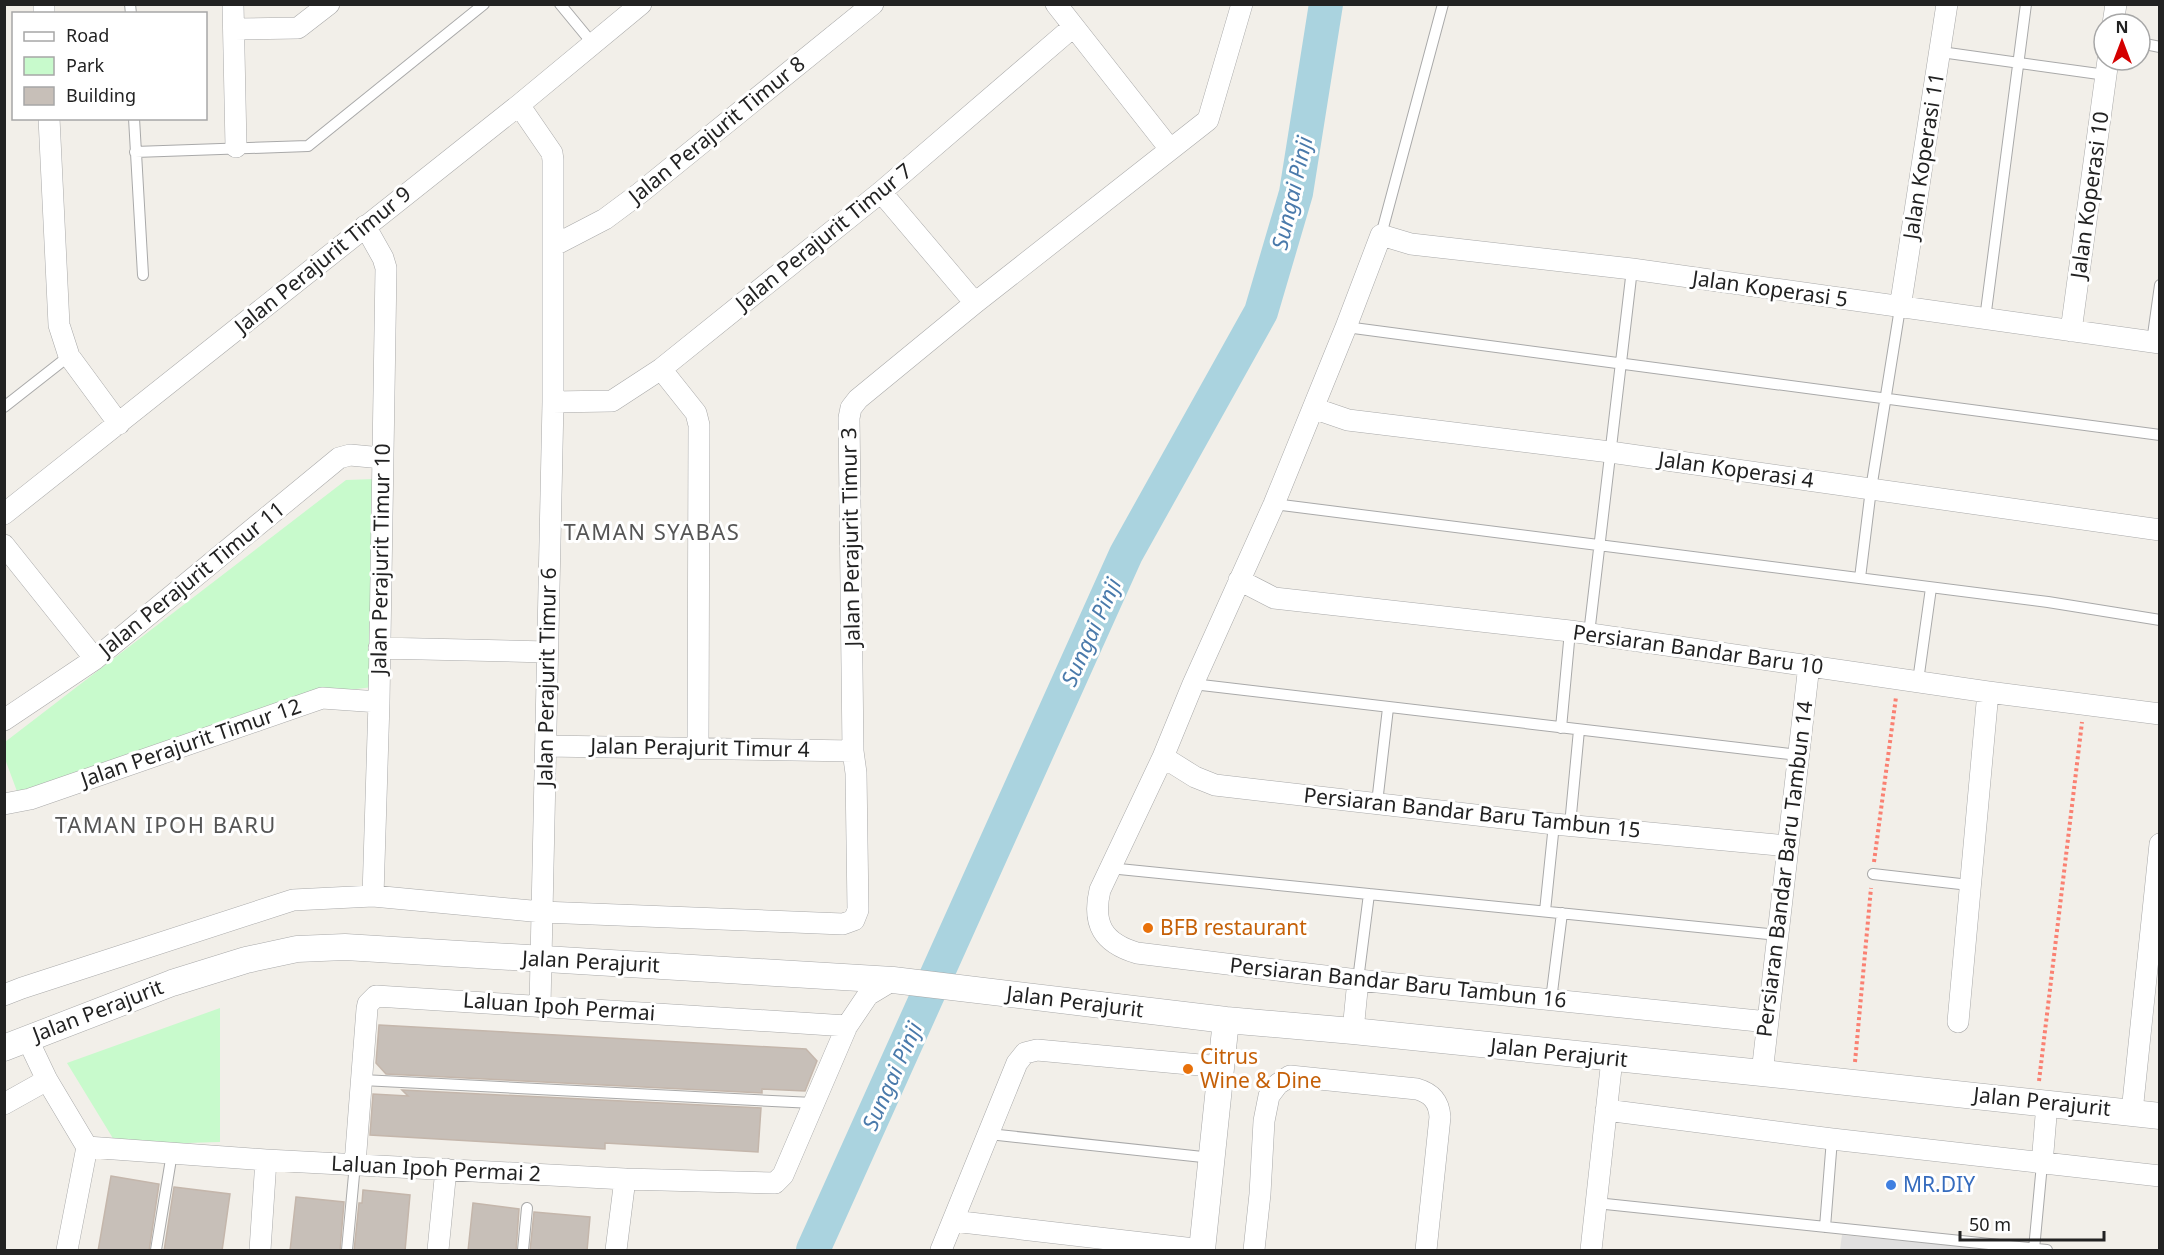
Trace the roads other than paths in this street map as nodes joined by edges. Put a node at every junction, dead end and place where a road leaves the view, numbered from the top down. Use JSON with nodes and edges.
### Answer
{"nodes":[{"id":1,"x":233,"y":4,"type":"edge"},
{"id":2,"x":330,"y":4,"type":"edge"},
{"id":3,"x":484,"y":4,"type":"edge"},
{"id":4,"x":560,"y":4,"type":"edge"},
{"id":5,"x":640,"y":4,"type":"edge"},
{"id":6,"x":1056,"y":4,"type":"edge"},
{"id":7,"x":1242,"y":4,"type":"edge"},
{"id":8,"x":1443,"y":4,"type":"edge"},
{"id":9,"x":1947,"y":4,"type":"edge"},
{"id":10,"x":2026,"y":4,"type":"edge"},
{"id":11,"x":871,"y":5,"type":"edge"},
{"id":12,"x":1073,"y":27,"type":"junction"},
{"id":13,"x":234,"y":29,"type":"junction"},
{"id":14,"x":592,"y":44,"type":"junction"},
{"id":15,"x":1941,"y":52,"type":"junction"},
{"id":16,"x":2018,"y":63,"type":"junction"},
{"id":17,"x":2092,"y":67,"type":"edge"},
{"id":18,"x":2106,"y":72,"type":"edge"},
{"id":19,"x":519,"y":105,"type":"junction"},
{"id":20,"x":49,"y":120,"type":"edge"},
{"id":21,"x":134,"y":120,"type":"edge"},
{"id":22,"x":236,"y":147,"type":"junction"},
{"id":23,"x":1170,"y":149,"type":"junction"},
{"id":24,"x":135,"y":152,"type":"junction"},
{"id":25,"x":881,"y":192,"type":"junction"},
{"id":26,"x":365,"y":226,"type":"junction"},
{"id":27,"x":1381,"y":235,"type":"junction"},
{"id":28,"x":553,"y":246,"type":"junction"},
{"id":29,"x":1632,"y":269,"type":"junction"},
{"id":30,"x":143,"y":275,"type":"dead end"},
{"id":31,"x":2160,"y":285,"type":"edge"},
{"id":32,"x":975,"y":303,"type":"junction"},
{"id":33,"x":1899,"y":308,"type":"junction"},
{"id":34,"x":1985,"y":319,"type":"junction"},
{"id":35,"x":1346,"y":327,"type":"junction"},
{"id":36,"x":2071,"y":331,"type":"junction"},
{"id":37,"x":2156,"y":342,"type":"edge"},
{"id":38,"x":69,"y":356,"type":"junction"},
{"id":39,"x":1621,"y":363,"type":"junction"},
{"id":40,"x":662,"y":369,"type":"junction"},
{"id":41,"x":1885,"y":399,"type":"junction"},
{"id":42,"x":553,"y":402,"type":"junction"},
{"id":43,"x":4,"y":407,"type":"edge"},
{"id":44,"x":1313,"y":408,"type":"junction"},
{"id":45,"x":119,"y":424,"type":"junction"},
{"id":46,"x":2160,"y":435,"type":"edge"},
{"id":47,"x":1610,"y":452,"type":"junction"},
{"id":48,"x":382,"y":458,"type":"junction"},
{"id":49,"x":1870,"y":489,"type":"junction"},
{"id":50,"x":1274,"y":504,"type":"junction"},
{"id":51,"x":4,"y":514,"type":"edge"},
{"id":52,"x":2160,"y":530,"type":"edge"},
{"id":53,"x":4,"y":545,"type":"edge"},
{"id":54,"x":1598,"y":545,"type":"junction"},
{"id":55,"x":1860,"y":578,"type":"junction"},
{"id":56,"x":1239,"y":580,"type":"junction"},
{"id":57,"x":1931,"y":588,"type":"junction"},
{"id":58,"x":2160,"y":620,"type":"edge"},
{"id":59,"x":1579,"y":632,"type":"junction"},
{"id":60,"x":379,"y":648,"type":"junction"},
{"id":61,"x":547,"y":652,"type":"junction"},
{"id":62,"x":94,"y":659,"type":"junction"},
{"id":63,"x":1809,"y":665,"type":"junction"},
{"id":64,"x":1918,"y":681,"type":"junction"},
{"id":65,"x":1193,"y":684,"type":"junction"},
{"id":66,"x":1988,"y":692,"type":"junction"},
{"id":67,"x":379,"y":702,"type":"junction"},
{"id":68,"x":1388,"y":708,"type":"junction"},
{"id":69,"x":2160,"y":714,"type":"edge"},
{"id":70,"x":4,"y":720,"type":"edge"},
{"id":71,"x":1561,"y":728,"type":"junction"},
{"id":72,"x":1579,"y":730,"type":"junction"},
{"id":73,"x":546,"y":746,"type":"junction"},
{"id":74,"x":698,"y":748,"type":"junction"},
{"id":75,"x":853,"y":751,"type":"junction"},
{"id":76,"x":1798,"y":755,"type":"junction"},
{"id":77,"x":1163,"y":757,"type":"junction"},
{"id":78,"x":1377,"y":803,"type":"junction"},
{"id":79,"x":4,"y":804,"type":"edge"},
{"id":80,"x":1562,"y":824,"type":"junction"},
{"id":81,"x":2160,"y":844,"type":"edge"},
{"id":82,"x":1788,"y":846,"type":"junction"},
{"id":83,"x":1109,"y":867,"type":"junction"},
{"id":84,"x":1873,"y":873,"type":"dead end"},
{"id":85,"x":1969,"y":885,"type":"junction"},
{"id":86,"x":1369,"y":894,"type":"junction"},
{"id":87,"x":373,"y":896,"type":"junction"},
{"id":88,"x":2156,"y":907,"type":"edge"},
{"id":89,"x":1545,"y":911,"type":"junction"},
{"id":90,"x":542,"y":912,"type":"junction"},
{"id":91,"x":1562,"y":913,"type":"junction"},
{"id":92,"x":1778,"y":935,"type":"junction"},
{"id":93,"x":541,"y":960,"type":"junction"},
{"id":94,"x":893,"y":980,"type":"junction"},
{"id":95,"x":1358,"y":980,"type":"junction"},
{"id":96,"x":4,"y":995,"type":"edge"},
{"id":97,"x":1551,"y":1000,"type":"junction"},
{"id":98,"x":540,"y":1006,"type":"junction"},
{"id":99,"x":1226,"y":1020,"type":"junction"},
{"id":100,"x":1767,"y":1022,"type":"junction"},
{"id":101,"x":1958,"y":1022,"type":"dead end"},
{"id":102,"x":847,"y":1026,"type":"junction"},
{"id":103,"x":1353,"y":1031,"type":"junction"},
{"id":104,"x":16,"y":1043,"type":"edge"},
{"id":105,"x":1612,"y":1059,"type":"junction"},
{"id":106,"x":1222,"y":1067,"type":"junction"},
{"id":107,"x":1762,"y":1073,"type":"junction"},
{"id":108,"x":47,"y":1080,"type":"junction"},
{"id":109,"x":362,"y":1080,"type":"junction"},
{"id":110,"x":813,"y":1103,"type":"junction"},
{"id":111,"x":2042,"y":1103,"type":"junction"},
{"id":112,"x":4,"y":1104,"type":"edge"},
{"id":113,"x":1606,"y":1110,"type":"junction"},
{"id":114,"x":2132,"y":1112,"type":"junction"},
{"id":115,"x":2160,"y":1116,"type":"edge"},
{"id":116,"x":988,"y":1134,"type":"junction"},
{"id":117,"x":1832,"y":1139,"type":"junction"},
{"id":118,"x":87,"y":1148,"type":"junction"},
{"id":119,"x":172,"y":1154,"type":"junction"},
{"id":120,"x":1212,"y":1158,"type":"junction"},
{"id":121,"x":266,"y":1160,"type":"junction"},
{"id":122,"x":355,"y":1164,"type":"junction"},
{"id":123,"x":2042,"y":1164,"type":"junction"},
{"id":124,"x":446,"y":1169,"type":"junction"},
{"id":125,"x":2160,"y":1176,"type":"edge"},
{"id":126,"x":625,"y":1179,"type":"junction"},
{"id":127,"x":1596,"y":1203,"type":"junction"},
{"id":128,"x":527,"y":1208,"type":"dead end"},
{"id":129,"x":953,"y":1221,"type":"junction"},
{"id":130,"x":1825,"y":1227,"type":"junction"},
{"id":131,"x":2034,"y":1249,"type":"edge"},
{"id":132,"x":1202,"y":1250,"type":"edge"},
{"id":133,"x":67,"y":1251,"type":"edge"},
{"id":134,"x":156,"y":1251,"type":"edge"},
{"id":135,"x":260,"y":1251,"type":"edge"},
{"id":136,"x":347,"y":1251,"type":"edge"},
{"id":137,"x":438,"y":1251,"type":"edge"},
{"id":138,"x":523,"y":1251,"type":"edge"},
{"id":139,"x":616,"y":1251,"type":"edge"},
{"id":140,"x":941,"y":1251,"type":"edge"},
{"id":141,"x":1254,"y":1251,"type":"edge"},
{"id":142,"x":1426,"y":1251,"type":"edge"},
{"id":143,"x":1591,"y":1251,"type":"edge"},
{"id":144,"x":2047,"y":1251,"type":"edge"}],
"edges":[{"from":1,"to":13,"type":"street"},
{"from":2,"to":13,"type":"street"},
{"from":3,"to":22,"type":"lane"},
{"from":4,"to":14,"type":"lane"},
{"from":5,"to":14,"type":"street","name":"Jalan Perajurit Timur 9"},
{"from":6,"to":12,"type":"street"},
{"from":7,"to":23,"type":"street","name":"Jalan Perajurit Timur 3"},
{"from":8,"to":27,"type":"lane"},
{"from":9,"to":15,"type":"street","name":"Jalan Koperasi 11"},
{"from":10,"to":16,"type":"lane"},
{"from":11,"to":28,"type":"street","name":"Jalan Perajurit Timur 8"},
{"from":12,"to":23,"type":"street"},
{"from":12,"to":25,"type":"street","name":"Jalan Perajurit Timur 7"},
{"from":13,"to":22,"type":"street"},
{"from":14,"to":19,"type":"street","name":"Jalan Perajurit Timur 9"},
{"from":15,"to":16,"type":"lane"},
{"from":15,"to":33,"type":"street","name":"Jalan Koperasi 11"},
{"from":16,"to":17,"type":"lane"},
{"from":16,"to":34,"type":"lane"},
{"from":18,"to":36,"type":"street","name":"Jalan Koperasi 10"},
{"from":19,"to":26,"type":"street","name":"Jalan Perajurit Timur 9"},
{"from":19,"to":28,"type":"street","name":"Jalan Perajurit Timur 6"},
{"from":20,"to":38,"type":"street"},
{"from":21,"to":24,"type":"lane"},
{"from":22,"to":24,"type":"lane"},
{"from":23,"to":32,"type":"street","name":"Jalan Perajurit Timur 3"},
{"from":24,"to":30,"type":"lane"},
{"from":25,"to":32,"type":"street"},
{"from":25,"to":40,"type":"street","name":"Jalan Perajurit Timur 7"},
{"from":26,"to":45,"type":"street","name":"Jalan Perajurit Timur 9"},
{"from":26,"to":48,"type":"street","name":"Jalan Perajurit Timur 10"},
{"from":27,"to":29,"type":"street","name":"Jalan Koperasi 5"},
{"from":27,"to":35,"type":"street","name":"Persiaran Bandar Baru Tambun 16"},
{"from":28,"to":42,"type":"street","name":"Jalan Perajurit Timur 6"},
{"from":29,"to":33,"type":"street","name":"Jalan Koperasi 5"},
{"from":29,"to":39,"type":"lane"},
{"from":31,"to":37,"type":"lane"},
{"from":32,"to":75,"type":"street","name":"Jalan Perajurit Timur 3"},
{"from":33,"to":34,"type":"street","name":"Jalan Koperasi 5"},
{"from":33,"to":41,"type":"lane"},
{"from":34,"to":36,"type":"street","name":"Jalan Koperasi 5"},
{"from":35,"to":39,"type":"lane"},
{"from":35,"to":44,"type":"street","name":"Persiaran Bandar Baru Tambun 16"},
{"from":36,"to":37,"type":"street","name":"Jalan Koperasi 5"},
{"from":38,"to":43,"type":"lane"},
{"from":38,"to":45,"type":"street"},
{"from":39,"to":41,"type":"lane"},
{"from":39,"to":47,"type":"lane"},
{"from":40,"to":42,"type":"street","name":"Jalan Perajurit Timur 7"},
{"from":40,"to":74,"type":"street"},
{"from":41,"to":46,"type":"lane"},
{"from":41,"to":49,"type":"lane"},
{"from":42,"to":61,"type":"street","name":"Jalan Perajurit Timur 6"},
{"from":44,"to":47,"type":"street","name":"Jalan Koperasi 4"},
{"from":44,"to":50,"type":"street","name":"Persiaran Bandar Baru Tambun 16"},
{"from":45,"to":51,"type":"street","name":"Jalan Perajurit Timur 9"},
{"from":47,"to":49,"type":"street","name":"Jalan Koperasi 4"},
{"from":47,"to":54,"type":"lane"},
{"from":48,"to":60,"type":"street","name":"Jalan Perajurit Timur 10"},
{"from":48,"to":62,"type":"street","name":"Jalan Perajurit Timur 11"},
{"from":49,"to":52,"type":"street","name":"Jalan Koperasi 4"},
{"from":49,"to":55,"type":"lane"},
{"from":50,"to":54,"type":"lane"},
{"from":50,"to":56,"type":"street","name":"Persiaran Bandar Baru Tambun 16"},
{"from":53,"to":62,"type":"street"},
{"from":54,"to":55,"type":"lane"},
{"from":54,"to":59,"type":"lane"},
{"from":55,"to":57,"type":"lane"},
{"from":56,"to":59,"type":"street","name":"Persiaran Bandar Baru 10"},
{"from":56,"to":65,"type":"street","name":"Persiaran Bandar Baru Tambun 16"},
{"from":57,"to":58,"type":"lane"},
{"from":57,"to":64,"type":"lane"},
{"from":59,"to":63,"type":"street","name":"Persiaran Bandar Baru 10"},
{"from":59,"to":71,"type":"lane"},
{"from":60,"to":61,"type":"street"},
{"from":60,"to":67,"type":"street","name":"Jalan Perajurit Timur 10"},
{"from":61,"to":73,"type":"street","name":"Jalan Perajurit Timur 6"},
{"from":62,"to":70,"type":"street","name":"Jalan Perajurit Timur 11"},
{"from":63,"to":64,"type":"street","name":"Persiaran Bandar Baru 10"},
{"from":63,"to":76,"type":"street","name":"Persiaran Bandar Baru Tambun 14"},
{"from":64,"to":66,"type":"street","name":"Persiaran Bandar Baru 10"},
{"from":65,"to":68,"type":"lane"},
{"from":65,"to":77,"type":"street","name":"Persiaran Bandar Baru Tambun 16"},
{"from":66,"to":69,"type":"street","name":"Persiaran Bandar Baru 10"},
{"from":66,"to":85,"type":"street"},
{"from":67,"to":79,"type":"street","name":"Jalan Perajurit Timur 12"},
{"from":67,"to":87,"type":"street","name":"Jalan Perajurit Timur 10"},
{"from":68,"to":71,"type":"lane"},
{"from":68,"to":78,"type":"lane"},
{"from":71,"to":72,"type":"lane"},
{"from":72,"to":76,"type":"lane"},
{"from":72,"to":80,"type":"lane"},
{"from":73,"to":74,"type":"street","name":"Jalan Perajurit Timur 4"},
{"from":73,"to":90,"type":"street","name":"Jalan Perajurit Timur 6"},
{"from":74,"to":75,"type":"street","name":"Jalan Perajurit Timur 4"},
{"from":75,"to":90,"type":"street","name":"Jalan Perajurit Timur 3"},
{"from":76,"to":82,"type":"street","name":"Persiaran Bandar Baru Tambun 14"},
{"from":77,"to":78,"type":"street","name":"Persiaran Bandar Baru Tambun 15"},
{"from":77,"to":83,"type":"street","name":"Persiaran Bandar Baru Tambun 16"},
{"from":78,"to":80,"type":"street","name":"Persiaran Bandar Baru Tambun 15"},
{"from":80,"to":82,"type":"street","name":"Persiaran Bandar Baru Tambun 15"},
{"from":80,"to":89,"type":"lane"},
{"from":81,"to":88,"type":"street"},
{"from":82,"to":92,"type":"street","name":"Persiaran Bandar Baru Tambun 14"},
{"from":83,"to":86,"type":"lane"},
{"from":83,"to":95,"type":"street","name":"Persiaran Bandar Baru Tambun 16"},
{"from":84,"to":85,"type":"lane"},
{"from":85,"to":101,"type":"street"},
{"from":86,"to":89,"type":"lane"},
{"from":86,"to":95,"type":"lane"},
{"from":87,"to":90,"type":"street"},
{"from":87,"to":96,"type":"street"},
{"from":88,"to":114,"type":"street"},
{"from":89,"to":91,"type":"lane"},
{"from":90,"to":93,"type":"street","name":"Jalan Perajurit Timur 6"},
{"from":91,"to":92,"type":"lane"},
{"from":91,"to":97,"type":"lane"},
{"from":92,"to":100,"type":"street","name":"Persiaran Bandar Baru Tambun 14"},
{"from":93,"to":94,"type":"street","name":"Jalan Perajurit"},
{"from":93,"to":98,"type":"street","name":"Jalan Perajurit Timur 6"},
{"from":93,"to":104,"type":"street","name":"Jalan Perajurit"},
{"from":94,"to":99,"type":"street","name":"Jalan Perajurit"},
{"from":94,"to":102,"type":"street"},
{"from":95,"to":97,"type":"street","name":"Persiaran Bandar Baru Tambun 16"},
{"from":95,"to":103,"type":"street"},
{"from":97,"to":100,"type":"street","name":"Persiaran Bandar Baru Tambun 16"},
{"from":98,"to":102,"type":"street","name":"Laluan Ipoh Permai"},
{"from":98,"to":109,"type":"street","name":"Laluan Ipoh Permai"},
{"from":99,"to":103,"type":"street","name":"Jalan Perajurit"},
{"from":99,"to":106,"type":"street"},
{"from":100,"to":107,"type":"street","name":"Persiaran Bandar Baru Tambun 14"},
{"from":102,"to":110,"type":"street"},
{"from":103,"to":105,"type":"street","name":"Jalan Perajurit"},
{"from":104,"to":108,"type":"street"},
{"from":105,"to":107,"type":"street","name":"Jalan Perajurit"},
{"from":105,"to":113,"type":"street"},
{"from":106,"to":116,"type":"street"},
{"from":106,"to":120,"type":"street"},
{"from":107,"to":111,"type":"street","name":"Jalan Perajurit"},
{"from":108,"to":112,"type":"street"},
{"from":108,"to":118,"type":"street"},
{"from":109,"to":110,"type":"lane"},
{"from":109,"to":122,"type":"street","name":"Laluan Ipoh Permai"},
{"from":110,"to":126,"type":"street","name":"Laluan Ipoh Permai 2"},
{"from":111,"to":114,"type":"street","name":"Jalan Perajurit"},
{"from":111,"to":123,"type":"street"},
{"from":113,"to":117,"type":"street"},
{"from":113,"to":127,"type":"street"},
{"from":114,"to":115,"type":"street","name":"Jalan Perajurit"},
{"from":116,"to":120,"type":"lane"},
{"from":116,"to":129,"type":"street"},
{"from":117,"to":123,"type":"street"},
{"from":117,"to":130,"type":"lane"},
{"from":118,"to":119,"type":"street","name":"Laluan Ipoh Permai 2"},
{"from":118,"to":133,"type":"street"},
{"from":119,"to":121,"type":"street","name":"Laluan Ipoh Permai 2"},
{"from":119,"to":134,"type":"lane"},
{"from":120,"to":132,"type":"street"},
{"from":121,"to":122,"type":"street","name":"Laluan Ipoh Permai 2"},
{"from":121,"to":135,"type":"street"},
{"from":122,"to":124,"type":"street","name":"Laluan Ipoh Permai 2"},
{"from":122,"to":136,"type":"lane"},
{"from":123,"to":125,"type":"street"},
{"from":123,"to":131,"type":"lane"},
{"from":124,"to":126,"type":"street","name":"Laluan Ipoh Permai 2"},
{"from":124,"to":137,"type":"street"},
{"from":126,"to":139,"type":"street"},
{"from":127,"to":130,"type":"lane"},
{"from":127,"to":143,"type":"street"},
{"from":128,"to":138,"type":"lane"},
{"from":129,"to":132,"type":"street"},
{"from":129,"to":140,"type":"street"},
{"from":130,"to":131,"type":"lane"},
{"from":131,"to":144,"type":"lane"},
{"from":141,"to":142,"type":"street"}]}
